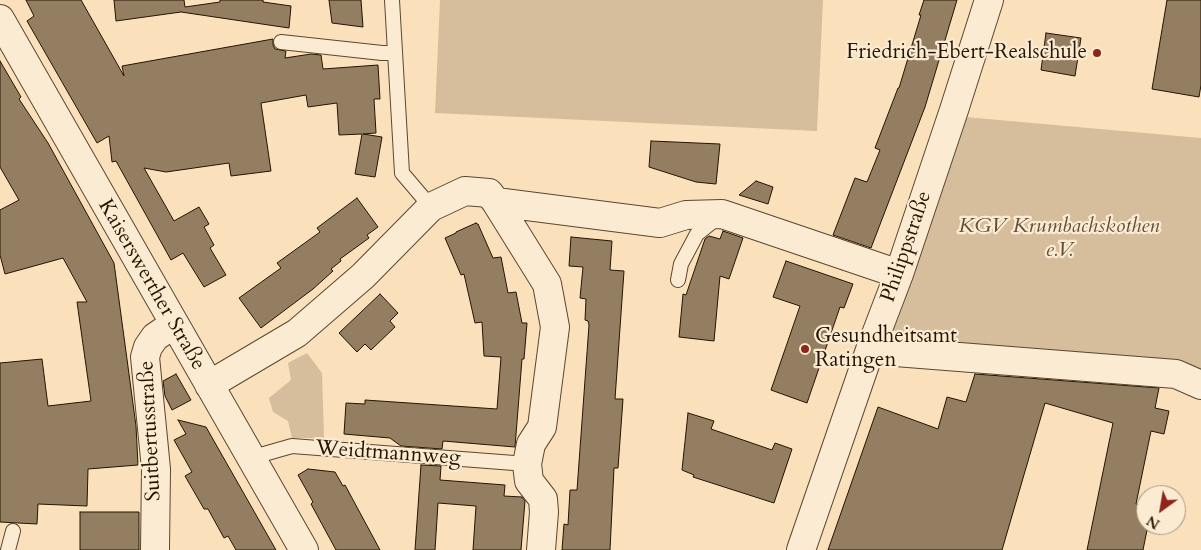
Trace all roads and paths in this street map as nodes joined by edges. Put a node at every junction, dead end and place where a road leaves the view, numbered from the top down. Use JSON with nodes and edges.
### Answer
{"nodes":[{"id":1,"x":392,"y":0,"type":"edge"},
{"id":2,"x":989,"y":0,"type":"edge"},
{"id":3,"x":0,"y":18,"type":"edge"},
{"id":4,"x":281,"y":42,"type":"dead end"},
{"id":5,"x":395,"y":53,"type":"junction"},
{"id":6,"x":496,"y":202,"type":"junction"},
{"id":7,"x":431,"y":207,"type":"junction"},
{"id":8,"x":722,"y":214,"type":"junction"},
{"id":9,"x":899,"y":274,"type":"junction"},
{"id":10,"x":678,"y":280,"type":"dead end"},
{"id":11,"x":174,"y":324,"type":"junction"},
{"id":12,"x":870,"y":350,"type":"junction"},
{"id":13,"x":209,"y":385,"type":"junction"},
{"id":14,"x":1201,"y":385,"type":"edge"},
{"id":15,"x":250,"y":458,"type":"junction"},
{"id":16,"x":527,"y":464,"type":"junction"},
{"id":17,"x":13,"y":532,"type":"dead end"},
{"id":18,"x":8,"y":550,"type":"edge"},
{"id":19,"x":155,"y":550,"type":"edge"},
{"id":20,"x":304,"y":550,"type":"edge"},
{"id":21,"x":542,"y":550,"type":"edge"},
{"id":22,"x":801,"y":550,"type":"edge"}],
"edges":[{"from":1,"to":5,"type":"lane"},
{"from":2,"to":9,"type":"street","name":"Philippstraße"},
{"from":3,"to":11,"type":"street","name":"Kaiserswerther Straße"},
{"from":4,"to":5,"type":"lane"},
{"from":5,"to":7,"type":"lane"},
{"from":6,"to":7,"type":"street"},
{"from":6,"to":8,"type":"street"},
{"from":6,"to":16,"type":"street"},
{"from":7,"to":13,"type":"street"},
{"from":8,"to":9,"type":"street"},
{"from":8,"to":10,"type":"lane"},
{"from":9,"to":12,"type":"street","name":"Philippstraße"},
{"from":11,"to":13,"type":"street","name":"Kaiserswerther Straße"},
{"from":11,"to":19,"type":"street","name":"Suitbertusstraße"},
{"from":12,"to":14,"type":"street"},
{"from":12,"to":22,"type":"street","name":"Philippstraße"},
{"from":13,"to":15,"type":"street","name":"Kaiserswerther Straße"},
{"from":15,"to":16,"type":"lane","name":"Weidtmannweg"},
{"from":15,"to":20,"type":"street","name":"Kaiserswerther Straße"},
{"from":16,"to":21,"type":"street"},
{"from":17,"to":18,"type":"lane"}]}
